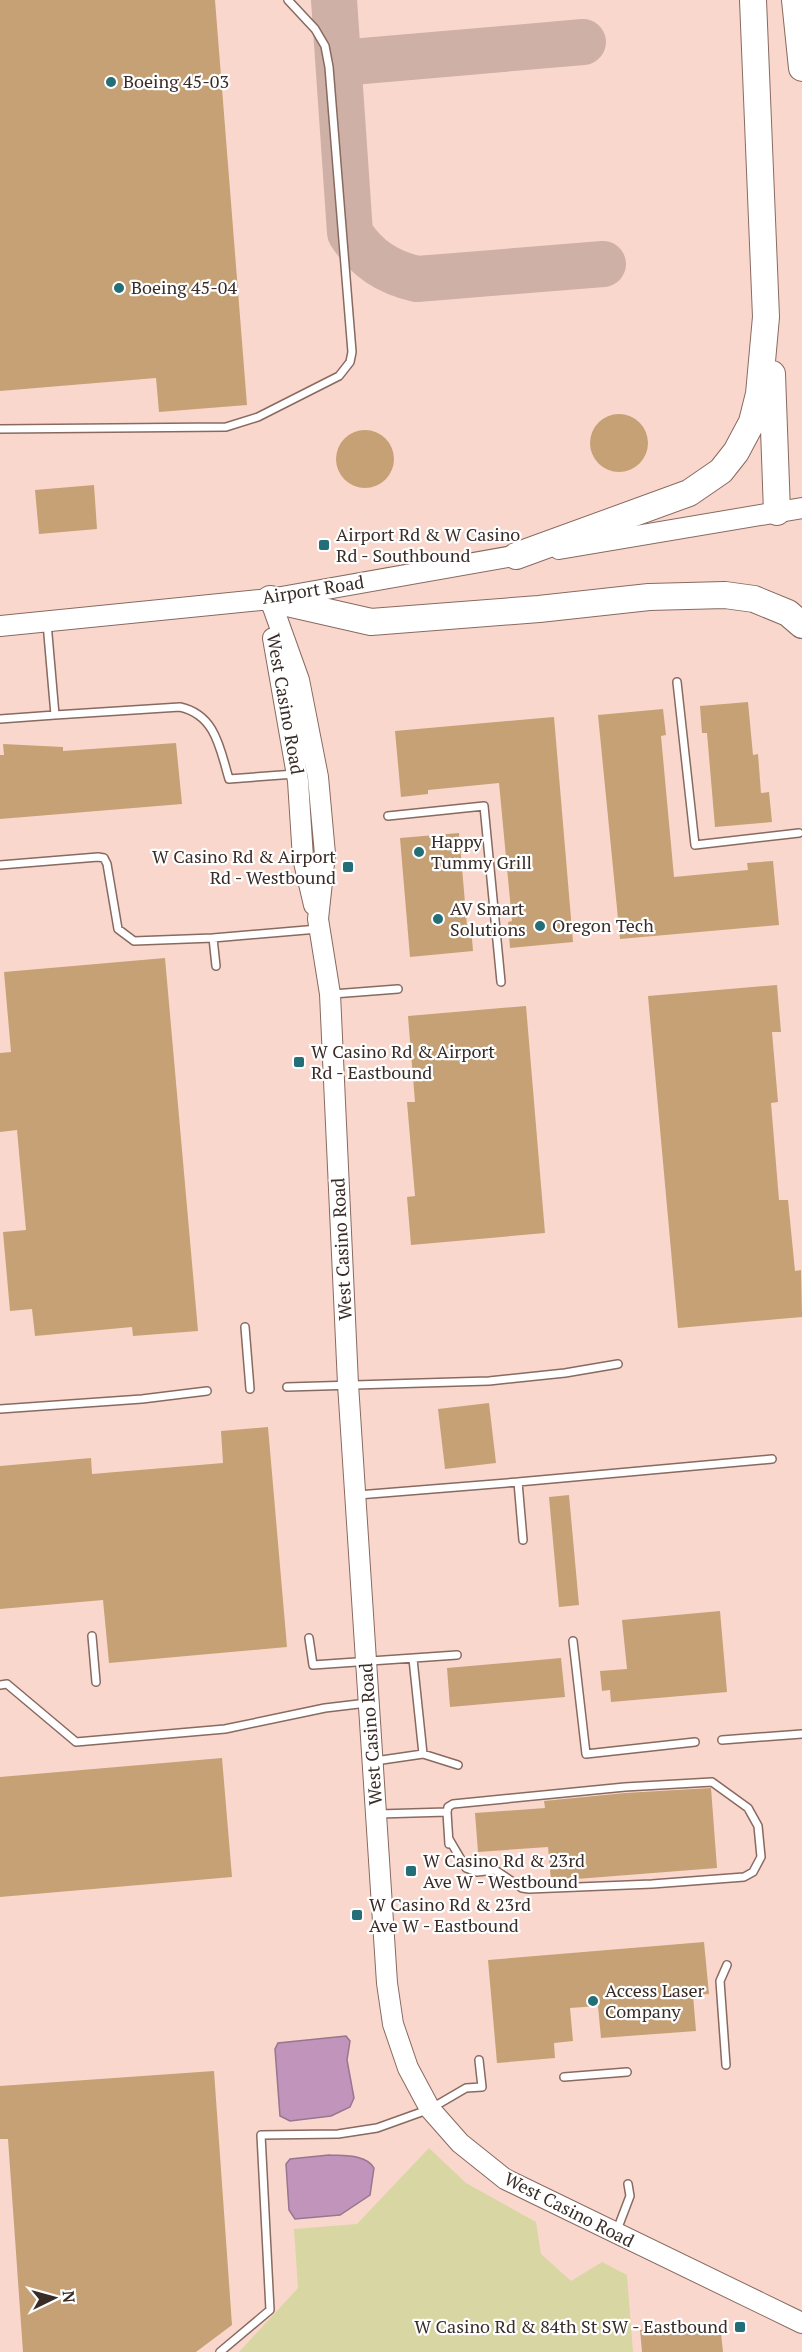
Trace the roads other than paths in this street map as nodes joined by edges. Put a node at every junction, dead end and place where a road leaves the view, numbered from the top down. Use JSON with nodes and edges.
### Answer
{"nodes":[{"id":1,"x":288,"y":0,"type":"edge"},
{"id":2,"x":753,"y":0,"type":"edge"},
{"id":3,"x":795,"y":0,"type":"edge"},
{"id":4,"x":802,"y":68,"type":"edge"},
{"id":5,"x":766,"y":317,"type":"junction"},
{"id":6,"x":0,"y":429,"type":"edge"},
{"id":7,"x":790,"y":510,"type":"edge"},
{"id":8,"x":516,"y":556,"type":"junction"},
{"id":9,"x":270,"y":599,"type":"junction"},
{"id":10,"x":47,"y":621,"type":"junction"},
{"id":11,"x":802,"y":625,"type":"edge"},
{"id":12,"x":0,"y":626,"type":"edge"},
{"id":13,"x":677,"y":682,"type":"dead end"},
{"id":14,"x":55,"y":715,"type":"junction"},
{"id":15,"x":0,"y":719,"type":"edge"},
{"id":16,"x":297,"y":774,"type":"junction"},
{"id":17,"x":388,"y":816,"type":"dead end"},
{"id":18,"x":800,"y":833,"type":"dead end"},
{"id":19,"x":0,"y":866,"type":"edge"},
{"id":20,"x":318,"y":924,"type":"junction"},
{"id":21,"x":213,"y":938,"type":"junction"},
{"id":22,"x":216,"y":966,"type":"dead end"},
{"id":23,"x":501,"y":982,"type":"dead end"},
{"id":24,"x":398,"y":989,"type":"dead end"},
{"id":25,"x":330,"y":994,"type":"junction"},
{"id":26,"x":245,"y":1327,"type":"dead end"},
{"id":27,"x":618,"y":1364,"type":"dead end"},
{"id":28,"x":348,"y":1384,"type":"junction"},
{"id":29,"x":287,"y":1387,"type":"dead end"},
{"id":30,"x":250,"y":1389,"type":"dead end"},
{"id":31,"x":207,"y":1391,"type":"dead end"},
{"id":32,"x":0,"y":1409,"type":"edge"},
{"id":33,"x":772,"y":1460,"type":"dead end"},
{"id":34,"x":518,"y":1482,"type":"junction"},
{"id":35,"x":355,"y":1496,"type":"junction"},
{"id":36,"x":523,"y":1540,"type":"dead end"},
{"id":37,"x":92,"y":1636,"type":"dead end"},
{"id":38,"x":309,"y":1638,"type":"dead end"},
{"id":39,"x":573,"y":1641,"type":"dead end"},
{"id":40,"x":457,"y":1655,"type":"dead end"},
{"id":41,"x":413,"y":1659,"type":"junction"},
{"id":42,"x":366,"y":1663,"type":"junction"},
{"id":43,"x":96,"y":1682,"type":"dead end"},
{"id":44,"x":0,"y":1685,"type":"edge"},
{"id":45,"x":369,"y":1703,"type":"junction"},
{"id":46,"x":802,"y":1734,"type":"edge"},
{"id":47,"x":722,"y":1740,"type":"dead end"},
{"id":48,"x":694,"y":1742,"type":"dead end"},
{"id":49,"x":423,"y":1754,"type":"junction"},
{"id":50,"x":373,"y":1761,"type":"junction"},
{"id":51,"x":458,"y":1766,"type":"dead end"},
{"id":52,"x":447,"y":1812,"type":"junction"},
{"id":53,"x":376,"y":1814,"type":"junction"},
{"id":54,"x":449,"y":1839,"type":"junction"},
{"id":55,"x":450,"y":1848,"type":"dead end"},
{"id":56,"x":727,"y":1965,"type":"dead end"},
{"id":57,"x":479,"y":2060,"type":"dead end"},
{"id":58,"x":726,"y":2065,"type":"dead end"},
{"id":59,"x":627,"y":2072,"type":"dead end"},
{"id":60,"x":564,"y":2077,"type":"dead end"},
{"id":61,"x":430,"y":2109,"type":"junction"},
{"id":62,"x":628,"y":2184,"type":"dead end"},
{"id":63,"x":615,"y":2234,"type":"junction"},
{"id":64,"x":802,"y":2323,"type":"edge"},
{"id":65,"x":220,"y":2352,"type":"edge"}],
"edges":[{"from":1,"to":6,"type":"lane"},
{"from":2,"to":5,"type":"highway"},
{"from":3,"to":4,"type":"highway"},
{"from":5,"to":7,"type":"highway"},
{"from":5,"to":8,"type":"highway"},
{"from":7,"to":8,"type":"street","name":"Airport Road"},
{"from":8,"to":9,"type":"street","name":"Airport Road"},
{"from":9,"to":10,"type":"street","name":"Airport Road"},
{"from":9,"to":11,"type":"highway"},
{"from":9,"to":16,"type":"street","name":"West Casino Road"},
{"from":9,"to":20,"type":"street","name":"West Casino Road"},
{"from":10,"to":12,"type":"street","name":"Airport Road"},
{"from":10,"to":14,"type":"lane"},
{"from":13,"to":18,"type":"lane"},
{"from":14,"to":15,"type":"lane"},
{"from":14,"to":16,"type":"lane"},
{"from":16,"to":20,"type":"street","name":"West Casino Road"},
{"from":17,"to":23,"type":"lane"},
{"from":19,"to":21,"type":"lane"},
{"from":20,"to":21,"type":"lane"},
{"from":20,"to":25,"type":"street","name":"West Casino Road"},
{"from":21,"to":22,"type":"lane"},
{"from":24,"to":25,"type":"lane"},
{"from":25,"to":28,"type":"street","name":"West Casino Road"},
{"from":26,"to":30,"type":"lane"},
{"from":27,"to":28,"type":"lane"},
{"from":28,"to":29,"type":"lane"},
{"from":28,"to":35,"type":"street","name":"West Casino Road"},
{"from":31,"to":32,"type":"lane"},
{"from":33,"to":34,"type":"lane"},
{"from":34,"to":35,"type":"lane"},
{"from":34,"to":36,"type":"lane"},
{"from":35,"to":42,"type":"street","name":"West Casino Road"},
{"from":37,"to":43,"type":"lane"},
{"from":38,"to":42,"type":"lane"},
{"from":39,"to":48,"type":"lane"},
{"from":40,"to":41,"type":"lane"},
{"from":41,"to":42,"type":"lane"},
{"from":41,"to":49,"type":"lane"},
{"from":42,"to":45,"type":"street","name":"West Casino Road"},
{"from":44,"to":45,"type":"lane"},
{"from":45,"to":50,"type":"street","name":"West Casino Road"},
{"from":46,"to":47,"type":"lane"},
{"from":49,"to":50,"type":"lane"},
{"from":49,"to":51,"type":"lane"},
{"from":50,"to":53,"type":"street","name":"West Casino Road"},
{"from":52,"to":53,"type":"lane"},
{"from":52,"to":54,"type":"lane"},
{"from":52,"to":54,"type":"lane"},
{"from":53,"to":61,"type":"street","name":"West Casino Road"},
{"from":54,"to":55,"type":"lane"},
{"from":56,"to":58,"type":"lane"},
{"from":57,"to":61,"type":"lane"},
{"from":59,"to":60,"type":"lane"},
{"from":61,"to":63,"type":"street","name":"West Casino Road"},
{"from":61,"to":65,"type":"lane"},
{"from":62,"to":63,"type":"lane"},
{"from":63,"to":64,"type":"street","name":"West Casino Road"}]}
